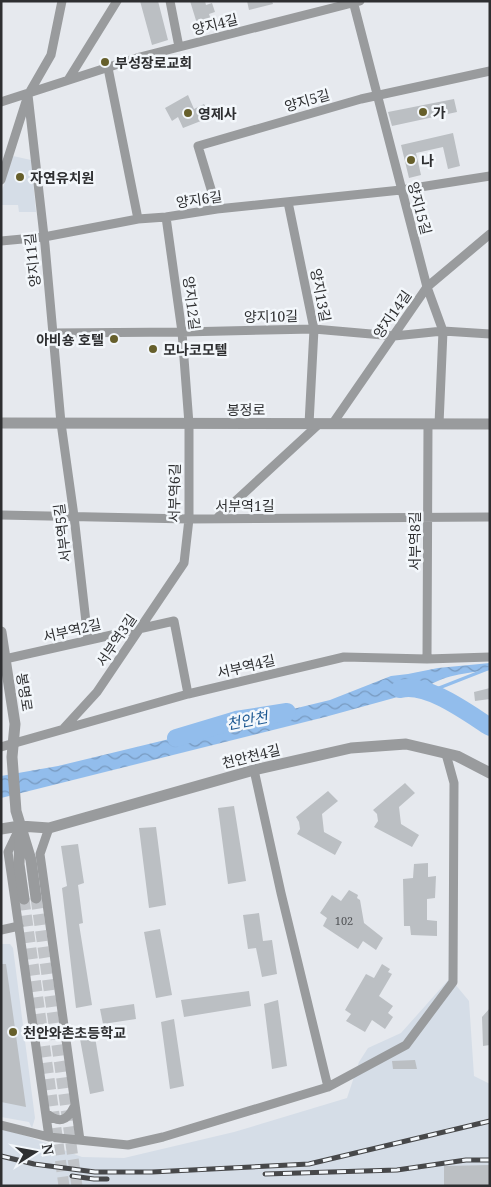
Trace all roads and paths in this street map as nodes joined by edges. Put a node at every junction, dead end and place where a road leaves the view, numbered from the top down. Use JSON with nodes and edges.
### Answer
{"nodes":[{"id":1,"x":62,"y":1,"type":"edge"},
{"id":2,"x":117,"y":1,"type":"edge"},
{"id":3,"x":170,"y":1,"type":"edge"},
{"id":4,"x":355,"y":2,"type":"edge"},
{"id":5,"x":179,"y":47,"type":"junction"},
{"id":6,"x":108,"y":68,"type":"junction"},
{"id":7,"x":490,"y":71,"type":"edge"},
{"id":8,"x":68,"y":80,"type":"junction"},
{"id":9,"x":28,"y":95,"type":"junction"},
{"id":10,"x":377,"y":96,"type":"junction"},
{"id":11,"x":1,"y":102,"type":"edge"},
{"id":12,"x":490,"y":176,"type":"edge"},
{"id":13,"x":1,"y":180,"type":"edge"},
{"id":14,"x":401,"y":190,"type":"junction"},
{"id":15,"x":288,"y":202,"type":"junction"},
{"id":16,"x":217,"y":209,"type":"junction"},
{"id":17,"x":166,"y":217,"type":"junction"},
{"id":18,"x":138,"y":219,"type":"junction"},
{"id":19,"x":490,"y":234,"type":"edge"},
{"id":20,"x":44,"y":237,"type":"junction"},
{"id":21,"x":1,"y":241,"type":"edge"},
{"id":22,"x":427,"y":288,"type":"junction"},
{"id":23,"x":314,"y":329,"type":"junction"},
{"id":24,"x":443,"y":331,"type":"junction"},
{"id":25,"x":182,"y":332,"type":"junction"},
{"id":26,"x":53,"y":333,"type":"junction"},
{"id":27,"x":490,"y":334,"type":"edge"},
{"id":28,"x":394,"y":336,"type":"junction"},
{"id":29,"x":1,"y":423,"type":"edge"},
{"id":30,"x":61,"y":423,"type":"junction"},
{"id":31,"x":333,"y":423,"type":"junction"},
{"id":32,"x":188,"y":424,"type":"junction"},
{"id":33,"x":314,"y":424,"type":"junction"},
{"id":34,"x":433,"y":424,"type":"junction"},
{"id":35,"x":490,"y":424,"type":"edge"},
{"id":36,"x":1,"y":515,"type":"edge"},
{"id":37,"x":74,"y":516,"type":"junction"},
{"id":38,"x":490,"y":517,"type":"edge"},
{"id":39,"x":428,"y":518,"type":"junction"},
{"id":40,"x":189,"y":519,"type":"junction"},
{"id":41,"x":216,"y":519,"type":"junction"},
{"id":42,"x":184,"y":563,"type":"joint"},
{"id":43,"x":141,"y":628,"type":"junction"},
{"id":44,"x":1,"y":632,"type":"edge"},
{"id":45,"x":88,"y":640,"type":"junction"},
{"id":46,"x":2,"y":646,"type":"edge"},
{"id":47,"x":490,"y":657,"type":"edge"},
{"id":48,"x":5,"y":659,"type":"junction"},
{"id":49,"x":427,"y":659,"type":"junction"},
{"id":50,"x":188,"y":694,"type":"junction"},
{"id":51,"x":64,"y":728,"type":"junction"},
{"id":52,"x":14,"y":743,"type":"junction"},
{"id":53,"x":1,"y":747,"type":"edge"},
{"id":54,"x":446,"y":754,"type":"junction"},
{"id":55,"x":254,"y":770,"type":"junction"},
{"id":56,"x":490,"y":773,"type":"edge"},
{"id":57,"x":20,"y":826,"type":"junction"},
{"id":58,"x":50,"y":828,"type":"junction"},
{"id":59,"x":1,"y":829,"type":"edge"},
{"id":60,"x":30,"y":898,"type":"tunnel mouth"},
{"id":61,"x":19,"y":926,"type":"junction"},
{"id":62,"x":1,"y":930,"type":"edge"},
{"id":63,"x":328,"y":1087,"type":"junction"},
{"id":64,"x":74,"y":1107,"type":"junction"},
{"id":65,"x":46,"y":1113,"type":"junction"},
{"id":66,"x":1,"y":1125,"type":"edge"},
{"id":67,"x":49,"y":1137,"type":"junction"},
{"id":68,"x":80,"y":1140,"type":"junction"}],
"edges":[{"from":1,"to":9,"type":"street"},
{"from":2,"to":8,"type":"street"},
{"from":3,"to":5,"type":"street"},
{"from":4,"to":5,"type":"street","name":"양지4길"},
{"from":4,"to":10,"type":"street","name":"양지15길"},
{"from":5,"to":6,"type":"street","name":"양지4길"},
{"from":6,"to":8,"type":"street","name":"양지4길"},
{"from":6,"to":18,"type":"street"},
{"from":7,"to":10,"type":"street","name":"양지5길"},
{"from":8,"to":9,"type":"street","name":"양지4길"},
{"from":9,"to":11,"type":"street","name":"양지4길"},
{"from":9,"to":13,"type":"street"},
{"from":9,"to":20,"type":"street","name":"양지11길"},
{"from":10,"to":14,"type":"street","name":"양지15길"},
{"from":10,"to":16,"type":"street","name":"양지5길"},
{"from":12,"to":14,"type":"street","name":"양지6길"},
{"from":14,"to":15,"type":"street","name":"양지6길"},
{"from":14,"to":22,"type":"street","name":"양지15길"},
{"from":15,"to":16,"type":"street","name":"양지6길"},
{"from":15,"to":23,"type":"street","name":"양지13길"},
{"from":16,"to":17,"type":"street","name":"양지6길"},
{"from":17,"to":18,"type":"street","name":"양지6길"},
{"from":17,"to":25,"type":"street","name":"양지12길"},
{"from":18,"to":20,"type":"street","name":"양지6길"},
{"from":19,"to":22,"type":"street","name":"양지14길"},
{"from":20,"to":21,"type":"street","name":"양지6길"},
{"from":20,"to":26,"type":"street","name":"양지11길"},
{"from":22,"to":24,"type":"street","name":"양지15길"},
{"from":22,"to":28,"type":"street","name":"양지14길"},
{"from":23,"to":25,"type":"street","name":"양지10길"},
{"from":23,"to":28,"type":"street","name":"양지10길"},
{"from":23,"to":33,"type":"street","name":"양지13길"},
{"from":24,"to":27,"type":"street","name":"양지10길"},
{"from":24,"to":28,"type":"street","name":"양지10길"},
{"from":24,"to":34,"type":"street","name":"양지15길"},
{"from":25,"to":26,"type":"street","name":"양지10길"},
{"from":25,"to":32,"type":"street","name":"양지12길"},
{"from":26,"to":30,"type":"street","name":"양지11길"},
{"from":28,"to":31,"type":"street","name":"양지14길"},
{"from":29,"to":30,"type":"street","name":"봉정로"},
{"from":30,"to":32,"type":"street","name":"봉정로"},
{"from":30,"to":37,"type":"street","name":"서부역5길"},
{"from":31,"to":33,"type":"street","name":"봉정로"},
{"from":31,"to":34,"type":"street","name":"봉정로"},
{"from":32,"to":33,"type":"street","name":"봉정로"},
{"from":32,"to":40,"type":"street","name":"서부역6길"},
{"from":33,"to":41,"type":"street"},
{"from":34,"to":35,"type":"street","name":"봉정로"},
{"from":34,"to":39,"type":"street","name":"서부역8길"},
{"from":36,"to":37,"type":"street","name":"서부역1길"},
{"from":37,"to":40,"type":"street","name":"서부역1길"},
{"from":37,"to":45,"type":"street","name":"서부역5길"},
{"from":38,"to":39,"type":"street","name":"서부역1길"},
{"from":39,"to":41,"type":"street","name":"서부역1길"},
{"from":39,"to":49,"type":"street","name":"서부역8길"},
{"from":40,"to":41,"type":"street","name":"서부역1길"},
{"from":40,"to":42,"type":"street","name":"서부역6길"},
{"from":42,"to":43,"type":"street","name":"서부역3길"},
{"from":43,"to":45,"type":"street","name":"서부역2길"},
{"from":43,"to":50,"type":"street","name":"서부역2길"},
{"from":43,"to":51,"type":"street","name":"서부역3길"},
{"from":44,"to":46,"type":"street","name":"봉명로"},
{"from":45,"to":48,"type":"street","name":"서부역2길"},
{"from":46,"to":48,"type":"street","name":"봉명로"},
{"from":47,"to":49,"type":"street","name":"서부역4길"},
{"from":48,"to":52,"type":"street","name":"봉명로"},
{"from":49,"to":50,"type":"street","name":"서부역4길"},
{"from":50,"to":51,"type":"street","name":"서부역4길"},
{"from":51,"to":52,"type":"street","name":"서부역4길"},
{"from":52,"to":53,"type":"street","name":"서부역4길"},
{"from":52,"to":57,"type":"street","name":"봉명로"},
{"from":54,"to":55,"type":"street","name":"천안천4길"},
{"from":54,"to":56,"type":"street","name":"천안천4길"},
{"from":54,"to":63,"type":"street"},
{"from":55,"to":58,"type":"street","name":"천안천4길"},
{"from":55,"to":63,"type":"street"},
{"from":57,"to":58,"type":"street","name":"천안천4길"},
{"from":57,"to":59,"type":"street","name":"천안천4길"},
{"from":57,"to":60,"type":"street","name":"봉명로"},
{"from":57,"to":61,"type":"street"},
{"from":58,"to":64,"type":"street"},
{"from":61,"to":62,"type":"street"},
{"from":61,"to":65,"type":"street"},
{"from":63,"to":68,"type":"street"},
{"from":64,"to":65,"type":"street"},
{"from":64,"to":68,"type":"street"},
{"from":65,"to":67,"type":"street"},
{"from":66,"to":67,"type":"street"},
{"from":67,"to":68,"type":"street"}]}
